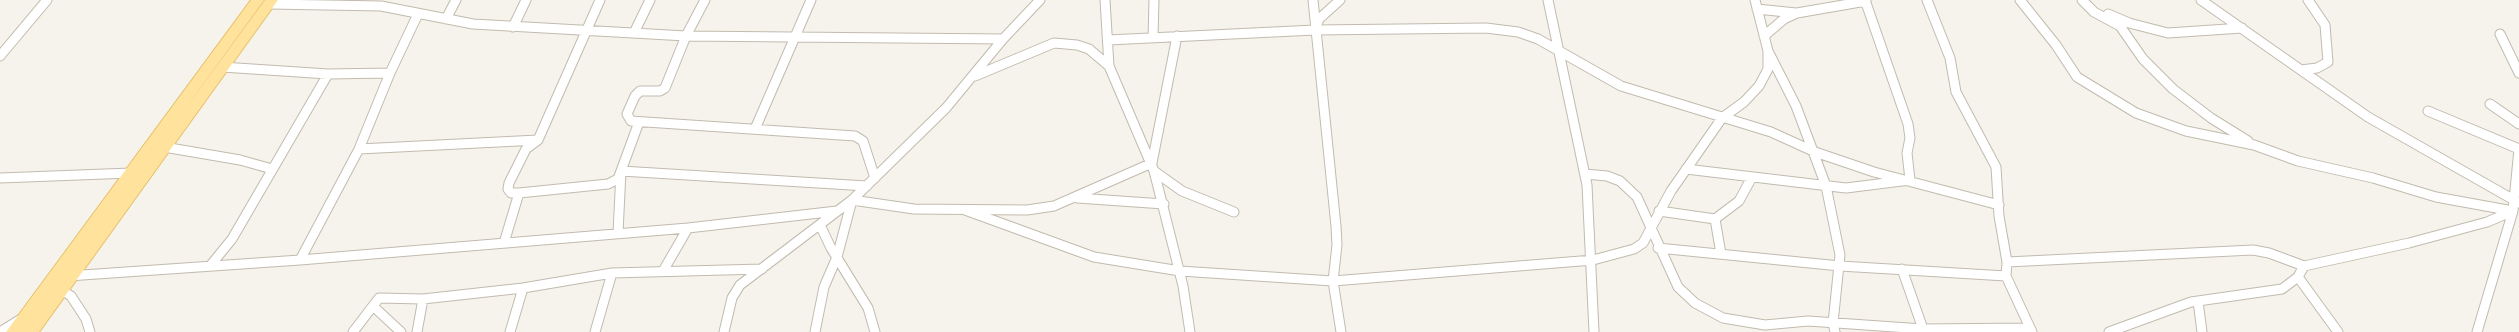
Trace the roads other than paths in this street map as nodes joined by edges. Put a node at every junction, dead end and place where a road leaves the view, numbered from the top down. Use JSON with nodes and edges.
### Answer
{"nodes":[{"id":1,"x":47,"y":0,"type":"edge"},
{"id":2,"x":456,"y":0,"type":"edge"},
{"id":3,"x":526,"y":0,"type":"edge"},
{"id":4,"x":600,"y":0,"type":"edge"},
{"id":5,"x":650,"y":0,"type":"edge"},
{"id":6,"x":705,"y":0,"type":"edge"},
{"id":7,"x":811,"y":0,"type":"edge"},
{"id":8,"x":1040,"y":0,"type":"edge"},
{"id":9,"x":1105,"y":0,"type":"edge"},
{"id":10,"x":1154,"y":0,"type":"edge"},
{"id":11,"x":1313,"y":0,"type":"edge"},
{"id":12,"x":1340,"y":0,"type":"edge"},
{"id":13,"x":1548,"y":0,"type":"edge"},
{"id":14,"x":1755,"y":0,"type":"edge"},
{"id":15,"x":1866,"y":0,"type":"edge"},
{"id":16,"x":1927,"y":0,"type":"edge"},
{"id":17,"x":2020,"y":0,"type":"edge"},
{"id":18,"x":2201,"y":0,"type":"edge"},
{"id":19,"x":2308,"y":0,"type":"edge"},
{"id":20,"x":266,"y":1,"type":"edge"},
{"id":21,"x":2083,"y":1,"type":"edge"},
{"id":22,"x":1758,"y":9,"type":"junction"},
{"id":23,"x":1798,"y":13,"type":"junction"},
{"id":24,"x":418,"y":14,"type":"junction"},
{"id":25,"x":446,"y":19,"type":"junction"},
{"id":26,"x":513,"y":27,"type":"junction"},
{"id":27,"x":2242,"y":28,"type":"junction"},
{"id":28,"x":1315,"y":30,"type":"junction"},
{"id":29,"x":588,"y":31,"type":"junction"},
{"id":30,"x":634,"y":33,"type":"junction"},
{"id":31,"x":2500,"y":34,"type":"dead end"},
{"id":32,"x":686,"y":36,"type":"junction"},
{"id":33,"x":1176,"y":36,"type":"junction"},
{"id":34,"x":1764,"y":36,"type":"junction"},
{"id":35,"x":794,"y":38,"type":"junction"},
{"id":36,"x":1153,"y":38,"type":"junction"},
{"id":37,"x":1003,"y":39,"type":"junction"},
{"id":38,"x":1108,"y":40,"type":"junction"},
{"id":39,"x":1558,"y":50,"type":"junction"},
{"id":40,"x":1768,"y":50,"type":"junction"},
{"id":41,"x":0,"y":56,"type":"edge"},
{"id":42,"x":1109,"y":66,"type":"junction"},
{"id":43,"x":222,"y":67,"type":"junction"},
{"id":44,"x":2302,"y":70,"type":"junction"},
{"id":45,"x":390,"y":72,"type":"junction"},
{"id":46,"x":2519,"y":73,"type":"edge"},
{"id":47,"x":328,"y":74,"type":"junction"},
{"id":48,"x":975,"y":76,"type":"junction"},
{"id":49,"x":2490,"y":104,"type":"dead end"},
{"id":50,"x":2428,"y":111,"type":"dead end"},
{"id":51,"x":1722,"y":118,"type":"junction"},
{"id":52,"x":639,"y":122,"type":"junction"},
{"id":53,"x":2519,"y":124,"type":"edge"},
{"id":54,"x":755,"y":128,"type":"junction"},
{"id":55,"x":538,"y":140,"type":"junction"},
{"id":56,"x":2254,"y":145,"type":"junction"},
{"id":57,"x":164,"y":147,"type":"junction"},
{"id":58,"x":359,"y":149,"type":"junction"},
{"id":59,"x":1815,"y":152,"type":"junction"},
{"id":60,"x":2519,"y":153,"type":"edge"},
{"id":61,"x":1153,"y":167,"type":"junction"},
{"id":62,"x":1686,"y":168,"type":"junction"},
{"id":63,"x":272,"y":169,"type":"junction"},
{"id":64,"x":621,"y":171,"type":"junction"},
{"id":65,"x":131,"y":173,"type":"junction"},
{"id":66,"x":1585,"y":174,"type":"junction"},
{"id":67,"x":1752,"y":177,"type":"junction"},
{"id":68,"x":0,"y":178,"type":"edge"},
{"id":69,"x":875,"y":178,"type":"junction"},
{"id":70,"x":1910,"y":180,"type":"junction"},
{"id":71,"x":867,"y":186,"type":"junction"},
{"id":72,"x":1826,"y":186,"type":"junction"},
{"id":73,"x":519,"y":193,"type":"junction"},
{"id":74,"x":1076,"y":198,"type":"junction"},
{"id":75,"x":852,"y":200,"type":"junction"},
{"id":76,"x":1164,"y":204,"type":"junction"},
{"id":77,"x":1999,"y":205,"type":"junction"},
{"id":78,"x":2515,"y":205,"type":"edge"},
{"id":79,"x":965,"y":210,"type":"junction"},
{"id":80,"x":838,"y":211,"type":"junction"},
{"id":81,"x":1659,"y":211,"type":"junction"},
{"id":82,"x":1234,"y":212,"type":"dead end"},
{"id":83,"x":1715,"y":219,"type":"junction"},
{"id":84,"x":820,"y":225,"type":"junction"},
{"id":85,"x":688,"y":228,"type":"junction"},
{"id":86,"x":1652,"y":229,"type":"junction"},
{"id":87,"x":618,"y":233,"type":"junction"},
{"id":88,"x":504,"y":242,"type":"junction"},
{"id":89,"x":1658,"y":248,"type":"junction"},
{"id":90,"x":1721,"y":254,"type":"junction"},
{"id":91,"x":837,"y":257,"type":"junction"},
{"id":92,"x":300,"y":260,"type":"junction"},
{"id":93,"x":1593,"y":260,"type":"junction"},
{"id":94,"x":2008,"y":262,"type":"junction"},
{"id":95,"x":210,"y":266,"type":"junction"},
{"id":96,"x":1840,"y":266,"type":"junction"},
{"id":97,"x":2304,"y":266,"type":"junction"},
{"id":98,"x":762,"y":269,"type":"junction"},
{"id":99,"x":1902,"y":269,"type":"junction"},
{"id":100,"x":663,"y":271,"type":"junction"},
{"id":101,"x":1180,"y":271,"type":"junction"},
{"id":102,"x":612,"y":273,"type":"junction"},
{"id":103,"x":55,"y":275,"type":"junction"},
{"id":104,"x":72,"y":276,"type":"junction"},
{"id":105,"x":2006,"y":276,"type":"junction"},
{"id":106,"x":2298,"y":278,"type":"junction"},
{"id":107,"x":1333,"y":281,"type":"junction"},
{"id":108,"x":523,"y":288,"type":"junction"},
{"id":109,"x":61,"y":290,"type":"junction"},
{"id":110,"x":424,"y":300,"type":"junction"},
{"id":111,"x":2198,"y":301,"type":"junction"},
{"id":112,"x":374,"y":307,"type":"junction"},
{"id":113,"x":26,"y":316,"type":"junction"},
{"id":114,"x":1834,"y":328,"type":"edge"},
{"id":115,"x":1925,"y":330,"type":"edge"},
{"id":116,"x":2031,"y":330,"type":"edge"},
{"id":117,"x":0,"y":332,"type":"edge"},
{"id":118,"x":14,"y":332,"type":"edge"},
{"id":119,"x":30,"y":332,"type":"edge"},
{"id":120,"x":90,"y":332,"type":"edge"},
{"id":121,"x":353,"y":332,"type":"edge"},
{"id":122,"x":401,"y":332,"type":"edge"},
{"id":123,"x":417,"y":332,"type":"edge"},
{"id":124,"x":510,"y":332,"type":"edge"},
{"id":125,"x":595,"y":332,"type":"edge"},
{"id":126,"x":724,"y":332,"type":"edge"},
{"id":127,"x":815,"y":332,"type":"edge"},
{"id":128,"x":875,"y":332,"type":"edge"},
{"id":129,"x":1190,"y":332,"type":"edge"},
{"id":130,"x":1341,"y":332,"type":"edge"},
{"id":131,"x":1594,"y":332,"type":"edge"},
{"id":132,"x":2109,"y":332,"type":"edge"},
{"id":133,"x":2202,"y":332,"type":"edge"},
{"id":134,"x":2338,"y":332,"type":"edge"},
{"id":135,"x":2477,"y":332,"type":"edge"}],
"edges":[{"from":1,"to":41,"type":"street"},
{"from":2,"to":25,"type":"street"},
{"from":3,"to":26,"type":"street"},
{"from":4,"to":29,"type":"street"},
{"from":5,"to":30,"type":"street"},
{"from":6,"to":32,"type":"street"},
{"from":7,"to":35,"type":"street"},
{"from":8,"to":37,"type":"street"},
{"from":9,"to":38,"type":"street"},
{"from":10,"to":36,"type":"street"},
{"from":11,"to":28,"type":"street"},
{"from":12,"to":28,"type":"street"},
{"from":13,"to":39,"type":"street"},
{"from":14,"to":22,"type":"street"},
{"from":15,"to":23,"type":"street"},
{"from":15,"to":70,"type":"street"},
{"from":16,"to":77,"type":"street"},
{"from":17,"to":56,"type":"street"},
{"from":18,"to":27,"type":"street"},
{"from":19,"to":44,"type":"street"},
{"from":20,"to":24,"type":"street"},
{"from":20,"to":43,"type":"main road"},
{"from":20,"to":65,"type":"main road"},
{"from":21,"to":27,"type":"street"},
{"from":21,"to":56,"type":"street"},
{"from":22,"to":23,"type":"street"},
{"from":22,"to":34,"type":"street"},
{"from":23,"to":34,"type":"street"},
{"from":24,"to":25,"type":"street"},
{"from":24,"to":45,"type":"street"},
{"from":25,"to":26,"type":"street"},
{"from":26,"to":29,"type":"street"},
{"from":27,"to":44,"type":"street"},
{"from":28,"to":33,"type":"street"},
{"from":28,"to":39,"type":"street"},
{"from":28,"to":107,"type":"street"},
{"from":29,"to":30,"type":"street"},
{"from":29,"to":55,"type":"street"},
{"from":30,"to":32,"type":"street"},
{"from":31,"to":46,"type":"street"},
{"from":32,"to":35,"type":"street"},
{"from":32,"to":52,"type":"street"},
{"from":33,"to":36,"type":"street"},
{"from":33,"to":61,"type":"street"},
{"from":34,"to":40,"type":"street"},
{"from":35,"to":37,"type":"street"},
{"from":35,"to":54,"type":"street"},
{"from":36,"to":38,"type":"street"},
{"from":37,"to":48,"type":"street"},
{"from":38,"to":42,"type":"street"},
{"from":39,"to":51,"type":"street"},
{"from":39,"to":66,"type":"street"},
{"from":40,"to":51,"type":"street"},
{"from":40,"to":59,"type":"street"},
{"from":42,"to":48,"type":"street"},
{"from":42,"to":61,"type":"street"},
{"from":43,"to":47,"type":"street"},
{"from":43,"to":57,"type":"main road"},
{"from":44,"to":78,"type":"street"},
{"from":45,"to":47,"type":"street"},
{"from":45,"to":58,"type":"street"},
{"from":47,"to":63,"type":"street"},
{"from":48,"to":69,"type":"street"},
{"from":49,"to":53,"type":"street"},
{"from":50,"to":60,"type":"street"},
{"from":51,"to":59,"type":"street"},
{"from":51,"to":62,"type":"street"},
{"from":52,"to":54,"type":"street"},
{"from":52,"to":64,"type":"street"},
{"from":54,"to":69,"type":"street"},
{"from":55,"to":58,"type":"street"},
{"from":55,"to":73,"type":"street"},
{"from":56,"to":78,"type":"street"},
{"from":57,"to":63,"type":"street"},
{"from":57,"to":104,"type":"main road"},
{"from":58,"to":92,"type":"street"},
{"from":59,"to":70,"type":"street"},
{"from":59,"to":72,"type":"street"},
{"from":60,"to":78,"type":"street"},
{"from":61,"to":74,"type":"street"},
{"from":61,"to":76,"type":"street"},
{"from":61,"to":82,"type":"street"},
{"from":62,"to":67,"type":"street"},
{"from":62,"to":81,"type":"street"},
{"from":63,"to":95,"type":"street"},
{"from":64,"to":71,"type":"street"},
{"from":64,"to":73,"type":"street"},
{"from":64,"to":87,"type":"street"},
{"from":65,"to":68,"type":"street"},
{"from":65,"to":103,"type":"main road"},
{"from":66,"to":86,"type":"street"},
{"from":66,"to":93,"type":"street"},
{"from":67,"to":72,"type":"street"},
{"from":67,"to":83,"type":"street"},
{"from":69,"to":71,"type":"street"},
{"from":70,"to":72,"type":"street"},
{"from":70,"to":77,"type":"street"},
{"from":71,"to":75,"type":"street"},
{"from":72,"to":96,"type":"street"},
{"from":73,"to":88,"type":"street"},
{"from":74,"to":76,"type":"street"},
{"from":74,"to":79,"type":"street"},
{"from":75,"to":79,"type":"street"},
{"from":75,"to":80,"type":"street"},
{"from":75,"to":91,"type":"street"},
{"from":76,"to":101,"type":"street"},
{"from":77,"to":94,"type":"street"},
{"from":78,"to":97,"type":"street"},
{"from":78,"to":135,"type":"street"},
{"from":79,"to":101,"type":"street"},
{"from":80,"to":84,"type":"street"},
{"from":80,"to":85,"type":"street"},
{"from":81,"to":83,"type":"street"},
{"from":81,"to":86,"type":"street"},
{"from":83,"to":90,"type":"street"},
{"from":84,"to":91,"type":"street"},
{"from":84,"to":98,"type":"street"},
{"from":85,"to":87,"type":"street"},
{"from":85,"to":100,"type":"street"},
{"from":86,"to":89,"type":"street"},
{"from":86,"to":93,"type":"street"},
{"from":87,"to":88,"type":"street"},
{"from":88,"to":92,"type":"street"},
{"from":89,"to":90,"type":"street"},
{"from":89,"to":114,"type":"street"},
{"from":90,"to":96,"type":"street"},
{"from":91,"to":127,"type":"street"},
{"from":91,"to":128,"type":"street"},
{"from":92,"to":95,"type":"street"},
{"from":93,"to":107,"type":"street"},
{"from":93,"to":131,"type":"street"},
{"from":94,"to":97,"type":"street"},
{"from":94,"to":105,"type":"street"},
{"from":95,"to":104,"type":"street"},
{"from":96,"to":99,"type":"street"},
{"from":96,"to":114,"type":"street"},
{"from":97,"to":106,"type":"street"},
{"from":98,"to":100,"type":"street"},
{"from":98,"to":126,"type":"street"},
{"from":99,"to":105,"type":"street"},
{"from":99,"to":115,"type":"street"},
{"from":100,"to":102,"type":"street"},
{"from":101,"to":107,"type":"street"},
{"from":101,"to":129,"type":"street"},
{"from":102,"to":108,"type":"street"},
{"from":102,"to":125,"type":"street"},
{"from":103,"to":104,"type":"street"},
{"from":103,"to":113,"type":"main road"},
{"from":104,"to":109,"type":"main road"},
{"from":105,"to":116,"type":"street"},
{"from":106,"to":111,"type":"street"},
{"from":106,"to":134,"type":"street"},
{"from":107,"to":130,"type":"street"},
{"from":108,"to":110,"type":"street"},
{"from":108,"to":124,"type":"street"},
{"from":109,"to":119,"type":"main road"},
{"from":109,"to":120,"type":"street"},
{"from":110,"to":112,"type":"street"},
{"from":110,"to":123,"type":"street"},
{"from":111,"to":132,"type":"street"},
{"from":111,"to":133,"type":"street"},
{"from":112,"to":121,"type":"street"},
{"from":112,"to":122,"type":"street"},
{"from":113,"to":117,"type":"street"},
{"from":113,"to":118,"type":"main road"},
{"from":114,"to":115,"type":"street"},
{"from":115,"to":116,"type":"street"}]}
